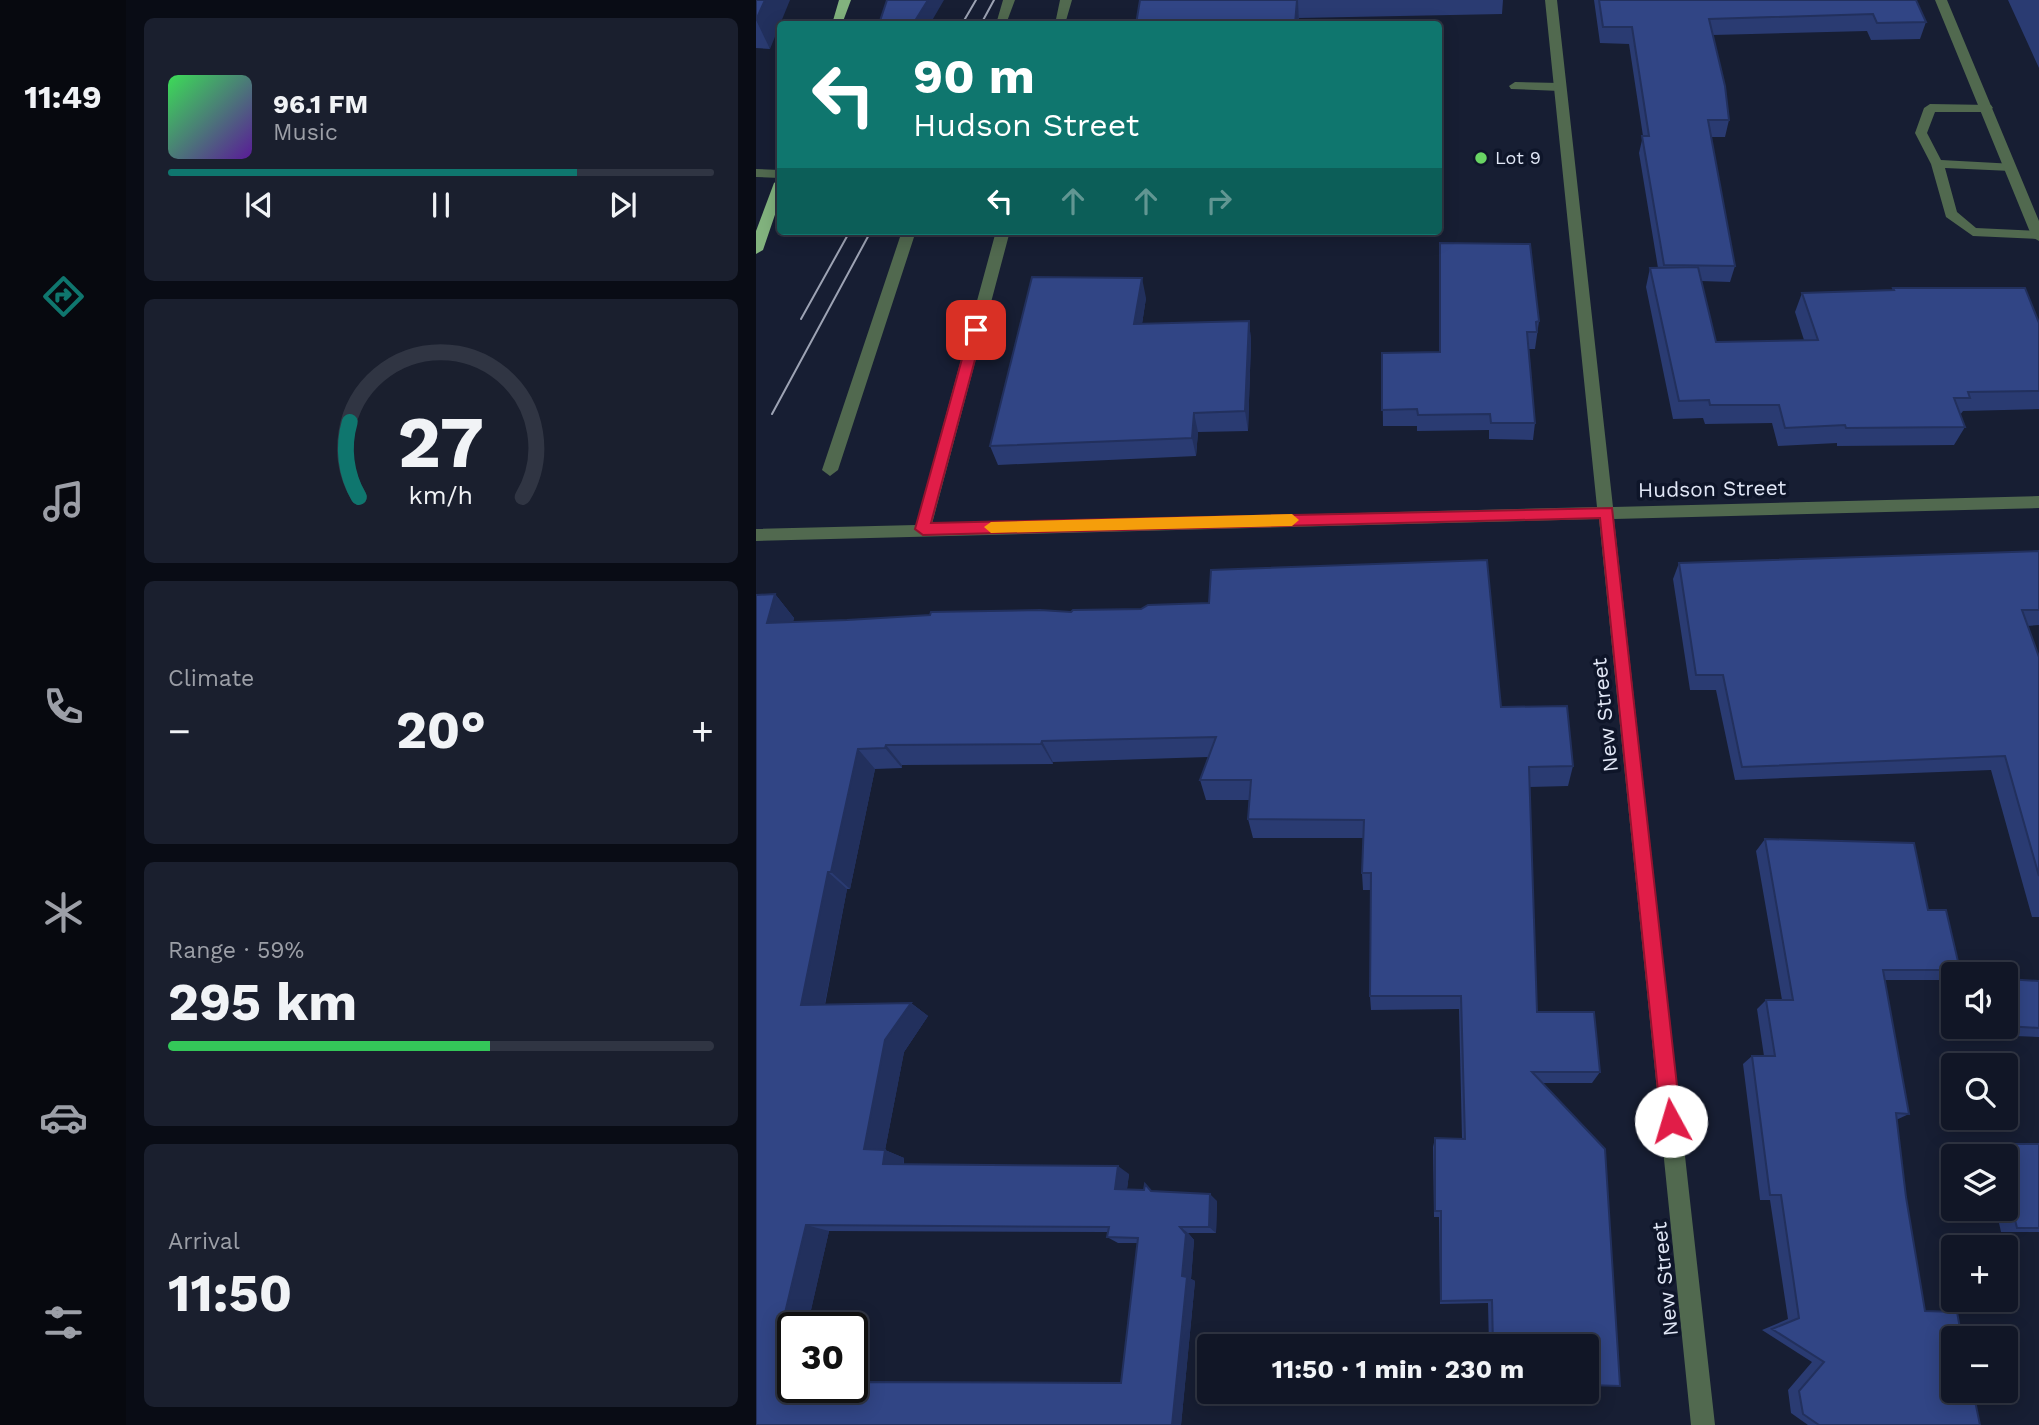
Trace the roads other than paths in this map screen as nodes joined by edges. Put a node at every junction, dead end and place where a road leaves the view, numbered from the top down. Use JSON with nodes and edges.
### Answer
{"nodes":[{"id":1,"x":845,"y":0,"type":"edge"},
{"id":2,"x":1009,"y":0,"type":"edge"},
{"id":3,"x":1066,"y":0,"type":"edge"},
{"id":4,"x":1551,"y":0,"type":"edge"},
{"id":5,"x":1941,"y":0,"type":"edge"},
{"id":6,"x":838,"y":21,"type":"edge"},
{"id":7,"x":1002,"y":21,"type":"edge"},
{"id":8,"x":1061,"y":21,"type":"edge"},
{"id":9,"x":1516,"y":86,"type":"dead end"},
{"id":10,"x":1560,"y":87,"type":"junction"},
{"id":11,"x":1987,"y":108,"type":"junction"},
{"id":12,"x":1937,"y":163,"type":"junction"},
{"id":13,"x":2011,"y":167,"type":"junction"},
{"id":14,"x":756,"y":173,"type":"edge"},
{"id":15,"x":777,"y":174,"type":"edge"},
{"id":16,"x":777,"y":191,"type":"edge"},
{"id":17,"x":907,"y":235,"type":"edge"},
{"id":18,"x":1002,"y":235,"type":"edge"},
{"id":19,"x":2038,"y":236,"type":"edge"},
{"id":20,"x":756,"y":250,"type":"edge"},
{"id":21,"x":830,"y":470,"type":"dead end"},
{"id":22,"x":2039,"y":502,"type":"edge"},
{"id":23,"x":1607,"y":512,"type":"junction"},
{"id":24,"x":923,"y":529,"type":"junction"},
{"id":25,"x":756,"y":535,"type":"edge"},
{"id":26,"x":1703,"y":1425,"type":"edge"}],
"edges":[{"from":1,"to":6,"type":"main road"},
{"from":2,"to":7,"type":"street"},
{"from":3,"to":8,"type":"street"},
{"from":4,"to":10,"type":"street","name":"New Street"},
{"from":5,"to":11,"type":"street"},
{"from":9,"to":10,"type":"street"},
{"from":10,"to":23,"type":"street","name":"New Street"},
{"from":11,"to":12,"type":"street"},
{"from":11,"to":13,"type":"street"},
{"from":12,"to":13,"type":"street"},
{"from":12,"to":19,"type":"street"},
{"from":13,"to":19,"type":"street"},
{"from":14,"to":15,"type":"street"},
{"from":16,"to":20,"type":"main road"},
{"from":17,"to":21,"type":"street"},
{"from":18,"to":24,"type":"street"},
{"from":22,"to":23,"type":"street","name":"Hudson Street"},
{"from":23,"to":24,"type":"street","name":"Hudson Street"},
{"from":23,"to":26,"type":"street","name":"New Street"},
{"from":24,"to":25,"type":"street","name":"Hudson Street"}]}
